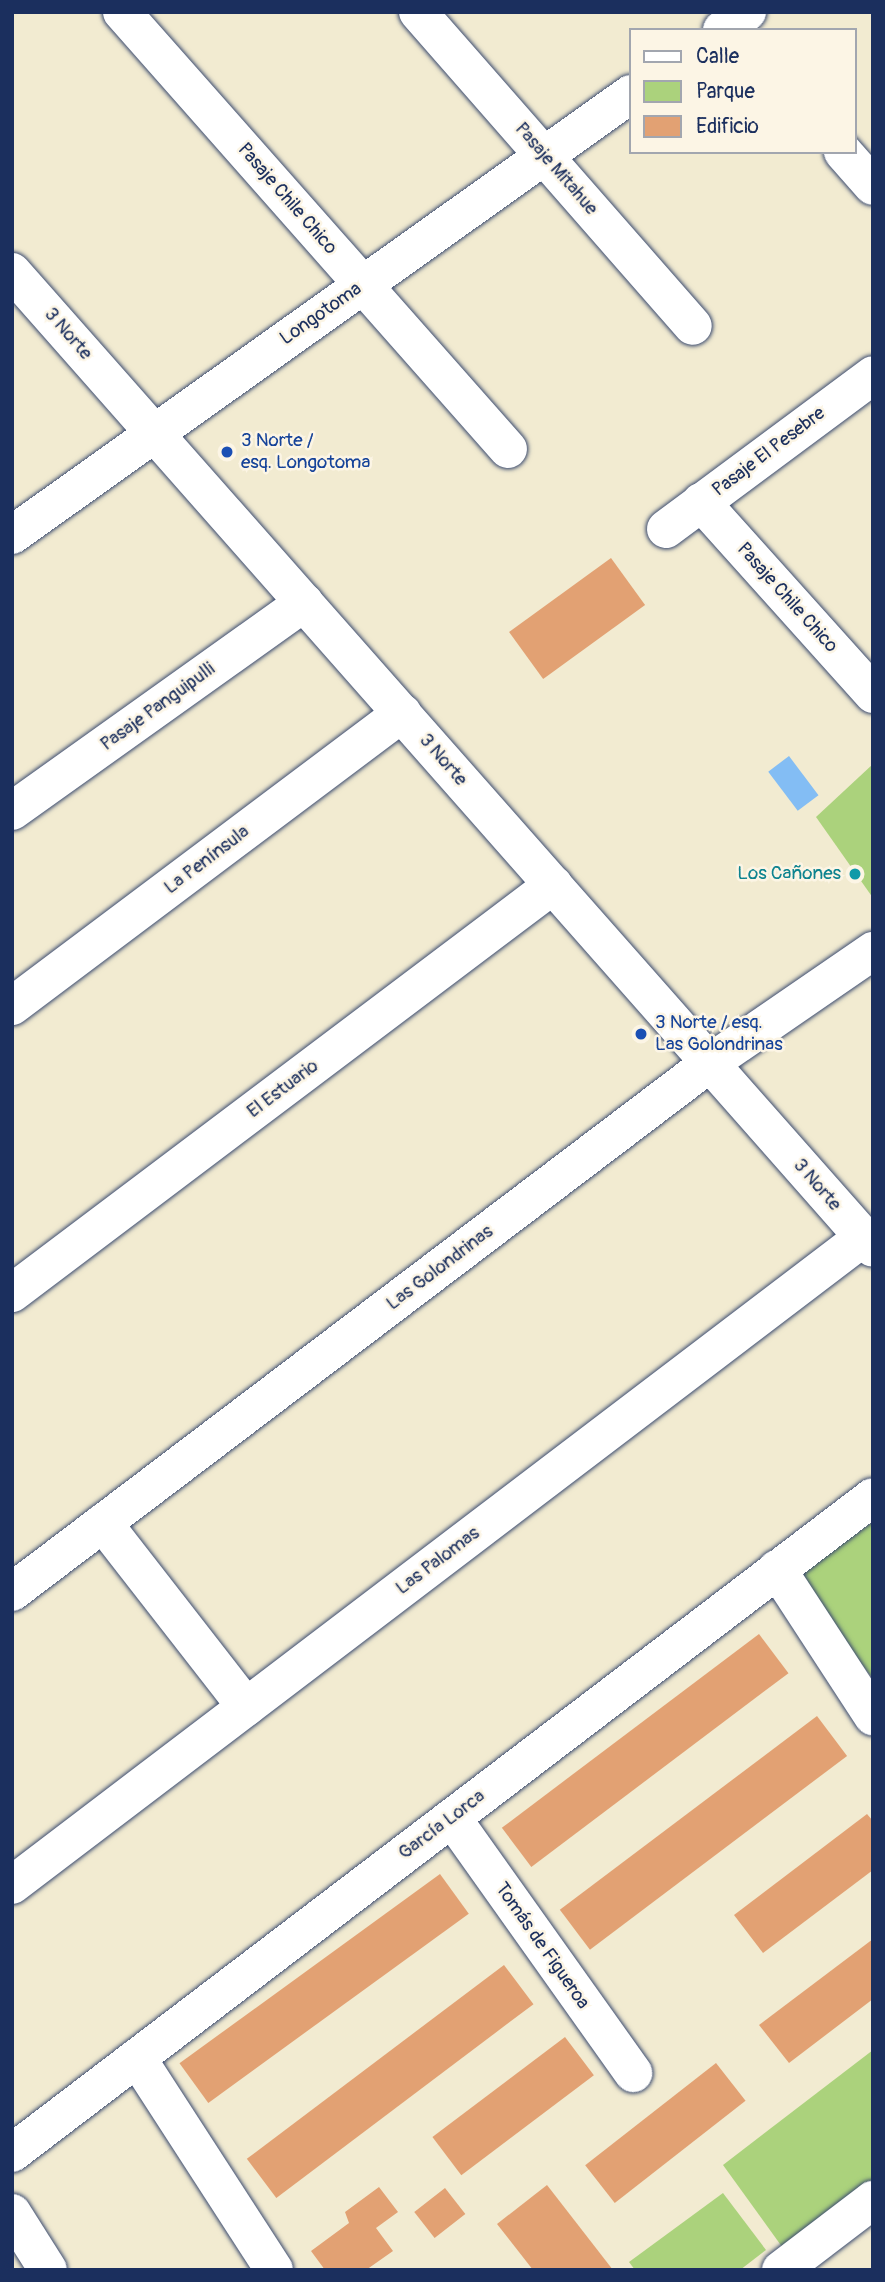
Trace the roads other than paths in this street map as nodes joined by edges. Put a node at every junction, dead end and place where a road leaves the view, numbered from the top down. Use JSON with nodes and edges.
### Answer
{"nodes":[{"id":1,"x":122,"y":12,"type":"edge"},
{"id":2,"x":418,"y":12,"type":"edge"},
{"id":3,"x":630,"y":95,"type":"edge"},
{"id":4,"x":844,"y":154,"type":"edge"},
{"id":5,"x":544,"y":156,"type":"junction"},
{"id":6,"x":873,"y":186,"type":"edge"},
{"id":7,"x":12,"y":272,"type":"edge"},
{"id":8,"x":363,"y":284,"type":"junction"},
{"id":9,"x":692,"y":326,"type":"dead end"},
{"id":10,"x":873,"y":375,"type":"edge"},
{"id":11,"x":154,"y":432,"type":"junction"},
{"id":12,"x":508,"y":449,"type":"dead end"},
{"id":13,"x":701,"y":502,"type":"junction"},
{"id":14,"x":666,"y":529,"type":"dead end"},
{"id":15,"x":12,"y":535,"type":"edge"},
{"id":16,"x":304,"y":603,"type":"junction"},
{"id":17,"x":873,"y":694,"type":"edge"},
{"id":18,"x":401,"y":713,"type":"junction"},
{"id":19,"x":12,"y":811,"type":"edge"},
{"id":20,"x":553,"y":885,"type":"junction"},
{"id":21,"x":873,"y":951,"type":"edge"},
{"id":22,"x":12,"y":1006,"type":"edge"},
{"id":23,"x":710,"y":1063,"type":"junction"},
{"id":24,"x":868,"y":1243,"type":"edge"},
{"id":25,"x":12,"y":1293,"type":"edge"},
{"id":26,"x":873,"y":1497,"type":"edge"},
{"id":27,"x":103,"y":1523,"type":"junction"},
{"id":28,"x":777,"y":1569,"type":"junction"},
{"id":29,"x":12,"y":1592,"type":"edge"},
{"id":30,"x":246,"y":1707,"type":"junction"},
{"id":31,"x":873,"y":1716,"type":"edge"},
{"id":32,"x":452,"y":1818,"type":"junction"},
{"id":33,"x":12,"y":1885,"type":"edge"},
{"id":34,"x":137,"y":2058,"type":"junction"},
{"id":35,"x":633,"y":2073,"type":"dead end"},
{"id":36,"x":12,"y":2153,"type":"edge"},
{"id":37,"x":873,"y":2200,"type":"edge"},
{"id":38,"x":12,"y":2213,"type":"edge"},
{"id":39,"x":48,"y":2270,"type":"edge"},
{"id":40,"x":274,"y":2270,"type":"edge"},
{"id":41,"x":781,"y":2270,"type":"edge"}],
"edges":[{"from":1,"to":8,"type":"street","name":"Pasaje Chile Chico"},
{"from":2,"to":5,"type":"street","name":"Pasaje Mitahue"},
{"from":3,"to":5,"type":"street","name":"Longotoma"},
{"from":4,"to":6,"type":"street"},
{"from":5,"to":8,"type":"street","name":"Longotoma"},
{"from":5,"to":9,"type":"street","name":"Pasaje Mitahue"},
{"from":7,"to":11,"type":"street","name":"3 Norte"},
{"from":8,"to":11,"type":"street","name":"Longotoma"},
{"from":8,"to":12,"type":"street","name":"Pasaje Chile Chico"},
{"from":10,"to":13,"type":"street","name":"Pasaje El Pesebre"},
{"from":11,"to":15,"type":"street","name":"Longotoma"},
{"from":11,"to":16,"type":"street","name":"3 Norte"},
{"from":13,"to":14,"type":"street","name":"Pasaje El Pesebre"},
{"from":13,"to":17,"type":"street","name":"Pasaje Chile Chico"},
{"from":16,"to":18,"type":"street","name":"3 Norte"},
{"from":16,"to":19,"type":"street","name":"Pasaje Panguipulli"},
{"from":18,"to":20,"type":"street","name":"3 Norte"},
{"from":18,"to":22,"type":"street","name":"La Península"},
{"from":20,"to":23,"type":"street","name":"3 Norte"},
{"from":20,"to":25,"type":"street","name":"El Estuario"},
{"from":21,"to":23,"type":"street","name":"Las Golondrinas"},
{"from":23,"to":24,"type":"street","name":"3 Norte"},
{"from":23,"to":27,"type":"street","name":"Las Golondrinas"},
{"from":24,"to":30,"type":"street","name":"Las Palomas"},
{"from":26,"to":28,"type":"street","name":"García Lorca"},
{"from":27,"to":29,"type":"street","name":"Las Golondrinas"},
{"from":27,"to":30,"type":"street"},
{"from":28,"to":31,"type":"street"},
{"from":28,"to":32,"type":"street","name":"García Lorca"},
{"from":30,"to":33,"type":"street","name":"Las Palomas"},
{"from":32,"to":34,"type":"street","name":"García Lorca"},
{"from":32,"to":35,"type":"street","name":"Tomás de Figueroa"},
{"from":34,"to":36,"type":"street","name":"García Lorca"},
{"from":34,"to":40,"type":"street"},
{"from":37,"to":41,"type":"street"},
{"from":38,"to":39,"type":"street"}]}
